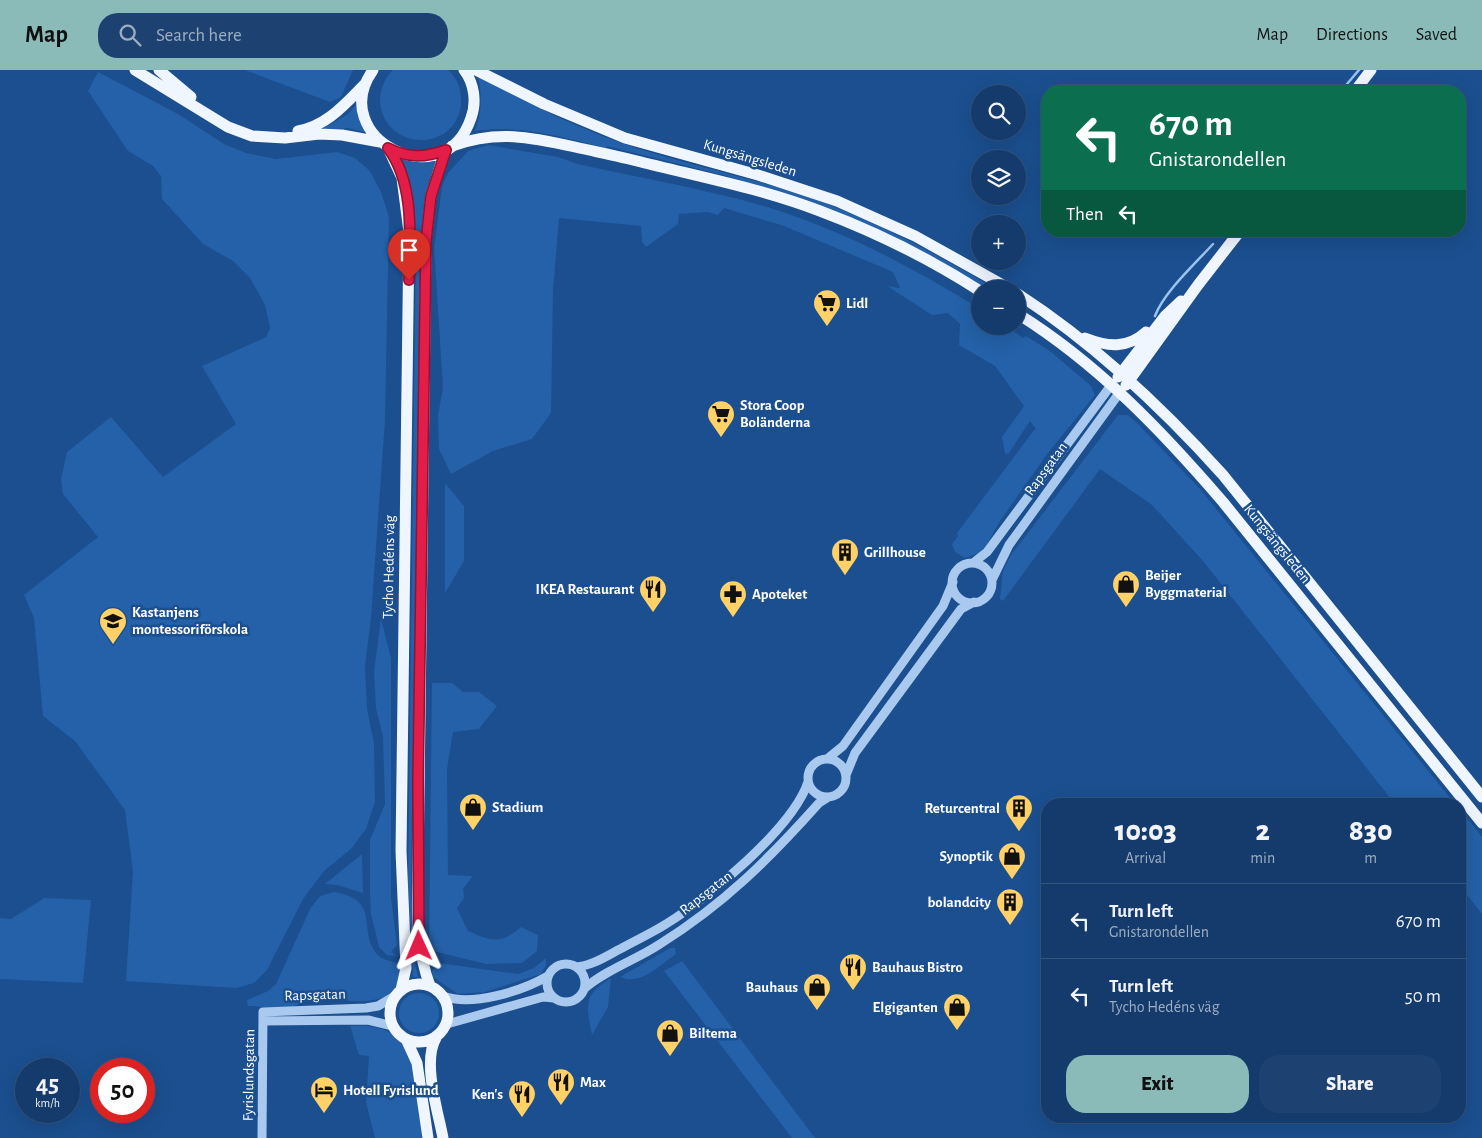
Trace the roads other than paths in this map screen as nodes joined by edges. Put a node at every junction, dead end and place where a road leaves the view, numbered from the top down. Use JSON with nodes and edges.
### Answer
{"nodes":[{"id":1,"x":135,"y":70,"type":"edge"},
{"id":2,"x":159,"y":70,"type":"edge"},
{"id":3,"x":464,"y":70,"type":"edge"},
{"id":4,"x":476,"y":70,"type":"edge"},
{"id":5,"x":1371,"y":70,"type":"edge"},
{"id":6,"x":368,"y":75,"type":"edge"},
{"id":7,"x":1360,"y":85,"type":"edge"},
{"id":8,"x":384,"y":145,"type":"junction"},
{"id":9,"x":449,"y":148,"type":"junction"},
{"id":10,"x":1235,"y":237,"type":"edge"},
{"id":11,"x":994,"y":280,"type":"edge"},
{"id":12,"x":971,"y":285,"type":"edge"},
{"id":13,"x":1198,"y":285,"type":"junction"},
{"id":14,"x":1026,"y":300,"type":"edge"},
{"id":15,"x":1164,"y":316,"type":"junction"},
{"id":16,"x":1026,"y":319,"type":"edge"},
{"id":17,"x":1076,"y":334,"type":"junction"},
{"id":18,"x":1126,"y":376,"type":"junction"},
{"id":19,"x":1116,"y":388,"type":"junction"},
{"id":20,"x":973,"y":563,"type":"junction"},
{"id":21,"x":992,"y":580,"type":"junction"},
{"id":22,"x":953,"y":582,"type":"junction"},
{"id":23,"x":974,"y":602,"type":"junction"},
{"id":24,"x":827,"y":759,"type":"junction"},
{"id":25,"x":846,"y":775,"type":"junction"},
{"id":26,"x":808,"y":782,"type":"junction"},
{"id":27,"x":1482,"y":797,"type":"edge"},
{"id":28,"x":827,"y":798,"type":"junction"},
{"id":29,"x":1462,"y":798,"type":"edge"},
{"id":30,"x":1466,"y":803,"type":"edge"},
{"id":31,"x":1482,"y":823,"type":"edge"},
{"id":32,"x":576,"y":967,"type":"junction"},
{"id":33,"x":548,"y":976,"type":"junction"},
{"id":34,"x":430,"y":986,"type":"junction"},
{"id":35,"x":585,"y":988,"type":"junction"},
{"id":36,"x":398,"y":993,"type":"junction"},
{"id":37,"x":443,"y":996,"type":"junction"},
{"id":38,"x":554,"y":998,"type":"junction"},
{"id":39,"x":263,"y":1016,"type":"junction"},
{"id":40,"x":447,"y":1024,"type":"junction"},
{"id":41,"x":393,"y":1026,"type":"junction"},
{"id":42,"x":436,"y":1038,"type":"junction"},
{"id":43,"x":406,"y":1039,"type":"junction"},
{"id":44,"x":262,"y":1138,"type":"edge"},
{"id":45,"x":428,"y":1138,"type":"edge"},
{"id":46,"x":443,"y":1138,"type":"edge"}],
"edges":[{"from":1,"to":8,"type":"main road","name":"Kungsängsleden"},
{"from":2,"to":6,"type":"main road"},
{"from":3,"to":9,"type":"main road"},
{"from":4,"to":11,"type":"main road","name":"Kungsängsleden"},
{"from":5,"to":7,"type":"main road"},
{"from":6,"to":8,"type":"main road","name":"Tycho Hedéns väg"},
{"from":8,"to":9,"type":"main road","name":"Kungsängsleden"},
{"from":8,"to":36,"type":"main road","name":"Tycho Hedéns väg"},
{"from":9,"to":12,"type":"main road","name":"Kungsängsleden"},
{"from":9,"to":34,"type":"main road"},
{"from":10,"to":13,"type":"main road"},
{"from":13,"to":15,"type":"main road"},
{"from":13,"to":18,"type":"main road"},
{"from":14,"to":17,"type":"main road","name":"Kungsängsleden"},
{"from":15,"to":17,"type":"main road"},
{"from":15,"to":18,"type":"main road"},
{"from":16,"to":19,"type":"main road","name":"Kungsängsleden"},
{"from":17,"to":18,"type":"main road","name":"Kungsängsleden"},
{"from":18,"to":19,"type":"main road","name":"Rapsgatan"},
{"from":18,"to":27,"type":"main road","name":"Kungsängsleden"},
{"from":19,"to":20,"type":"street","name":"Rapsgatan"},
{"from":19,"to":21,"type":"street","name":"Rapsgatan"},
{"from":19,"to":29,"type":"main road","name":"Kungsängsleden"},
{"from":20,"to":21,"type":"street"},
{"from":20,"to":22,"type":"street"},
{"from":21,"to":23,"type":"street"},
{"from":22,"to":23,"type":"street"},
{"from":22,"to":24,"type":"street"},
{"from":23,"to":25,"type":"street"},
{"from":24,"to":25,"type":"street"},
{"from":24,"to":26,"type":"street"},
{"from":25,"to":28,"type":"street"},
{"from":26,"to":28,"type":"street"},
{"from":26,"to":32,"type":"street","name":"Rapsgatan"},
{"from":28,"to":35,"type":"street","name":"Rapsgatan"},
{"from":30,"to":31,"type":"main road","name":"Kungsängsleden"},
{"from":32,"to":33,"type":"street"},
{"from":32,"to":35,"type":"street"},
{"from":33,"to":37,"type":"street"},
{"from":33,"to":38,"type":"street"},
{"from":34,"to":36,"type":"main road"},
{"from":34,"to":37,"type":"main road"},
{"from":35,"to":38,"type":"street"},
{"from":36,"to":39,"type":"street","name":"Rapsgatan"},
{"from":36,"to":41,"type":"main road"},
{"from":37,"to":40,"type":"main road"},
{"from":38,"to":40,"type":"street"},
{"from":39,"to":41,"type":"street","name":"Rapsgatan"},
{"from":39,"to":44,"type":"street","name":"Fyrislundsgatan"},
{"from":40,"to":42,"type":"main road"},
{"from":41,"to":43,"type":"main road"},
{"from":42,"to":43,"type":"main road"},
{"from":42,"to":46,"type":"main road"},
{"from":43,"to":45,"type":"main road"}]}
